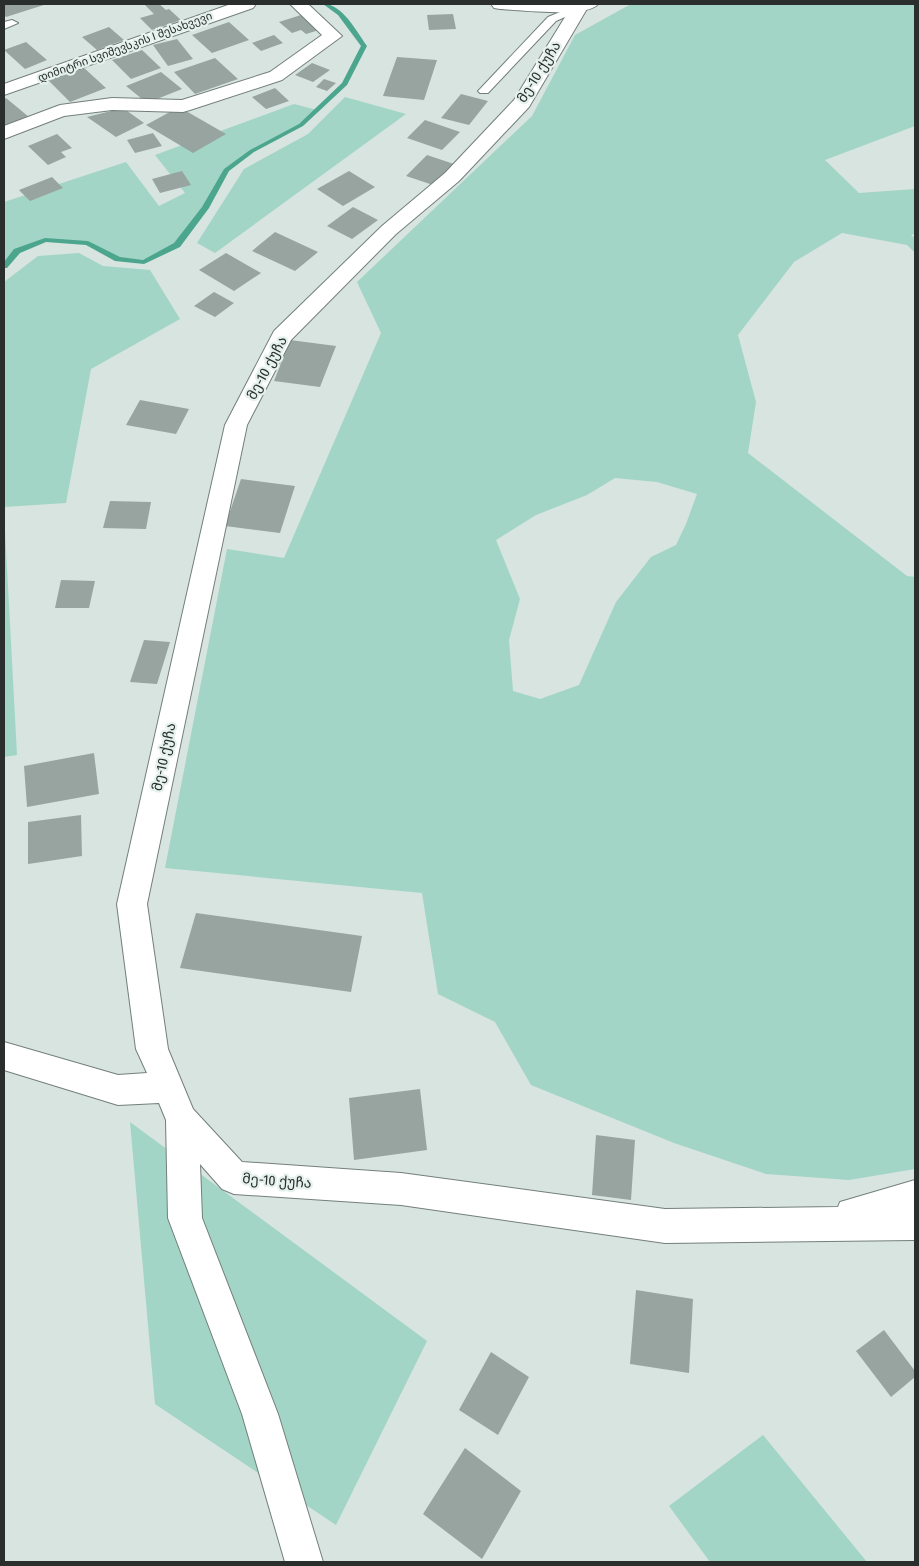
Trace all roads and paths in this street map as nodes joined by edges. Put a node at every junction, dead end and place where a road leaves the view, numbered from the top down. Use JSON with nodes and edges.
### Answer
{"nodes":[{"id":1,"x":247,"y":4,"type":"edge"},
{"id":2,"x":298,"y":4,"type":"edge"},
{"id":3,"x":500,"y":4,"type":"edge"},
{"id":4,"x":584,"y":6,"type":"edge"},
{"id":5,"x":4,"y":90,"type":"edge"},
{"id":6,"x":484,"y":91,"type":"dead end"},
{"id":7,"x":4,"y":133,"type":"edge"},
{"id":8,"x":4,"y":1056,"type":"edge"},
{"id":9,"x":168,"y":1087,"type":"junction"},
{"id":10,"x":182,"y":1120,"type":"junction"},
{"id":11,"x":915,"y":1196,"type":"edge"},
{"id":12,"x":915,"y":1222,"type":"edge"},
{"id":13,"x":815,"y":1224,"type":"junction"},
{"id":14,"x":304,"y":1562,"type":"edge"}],
"edges":[{"from":1,"to":5,"type":"street","name":"დიმიტრი სვიშევსკის I შესახვევი"},
{"from":2,"to":7,"type":"street"},
{"from":3,"to":4,"type":"street"},
{"from":4,"to":6,"type":"lane"},
{"from":4,"to":9,"type":"street","name":"მე-10 ქუჩა"},
{"from":8,"to":9,"type":"street"},
{"from":9,"to":10,"type":"street","name":"მე-10 ქუჩა"},
{"from":10,"to":13,"type":"street","name":"მე-10 ქუჩა"},
{"from":10,"to":14,"type":"street"},
{"from":11,"to":13,"type":"street"},
{"from":12,"to":13,"type":"street"}]}
